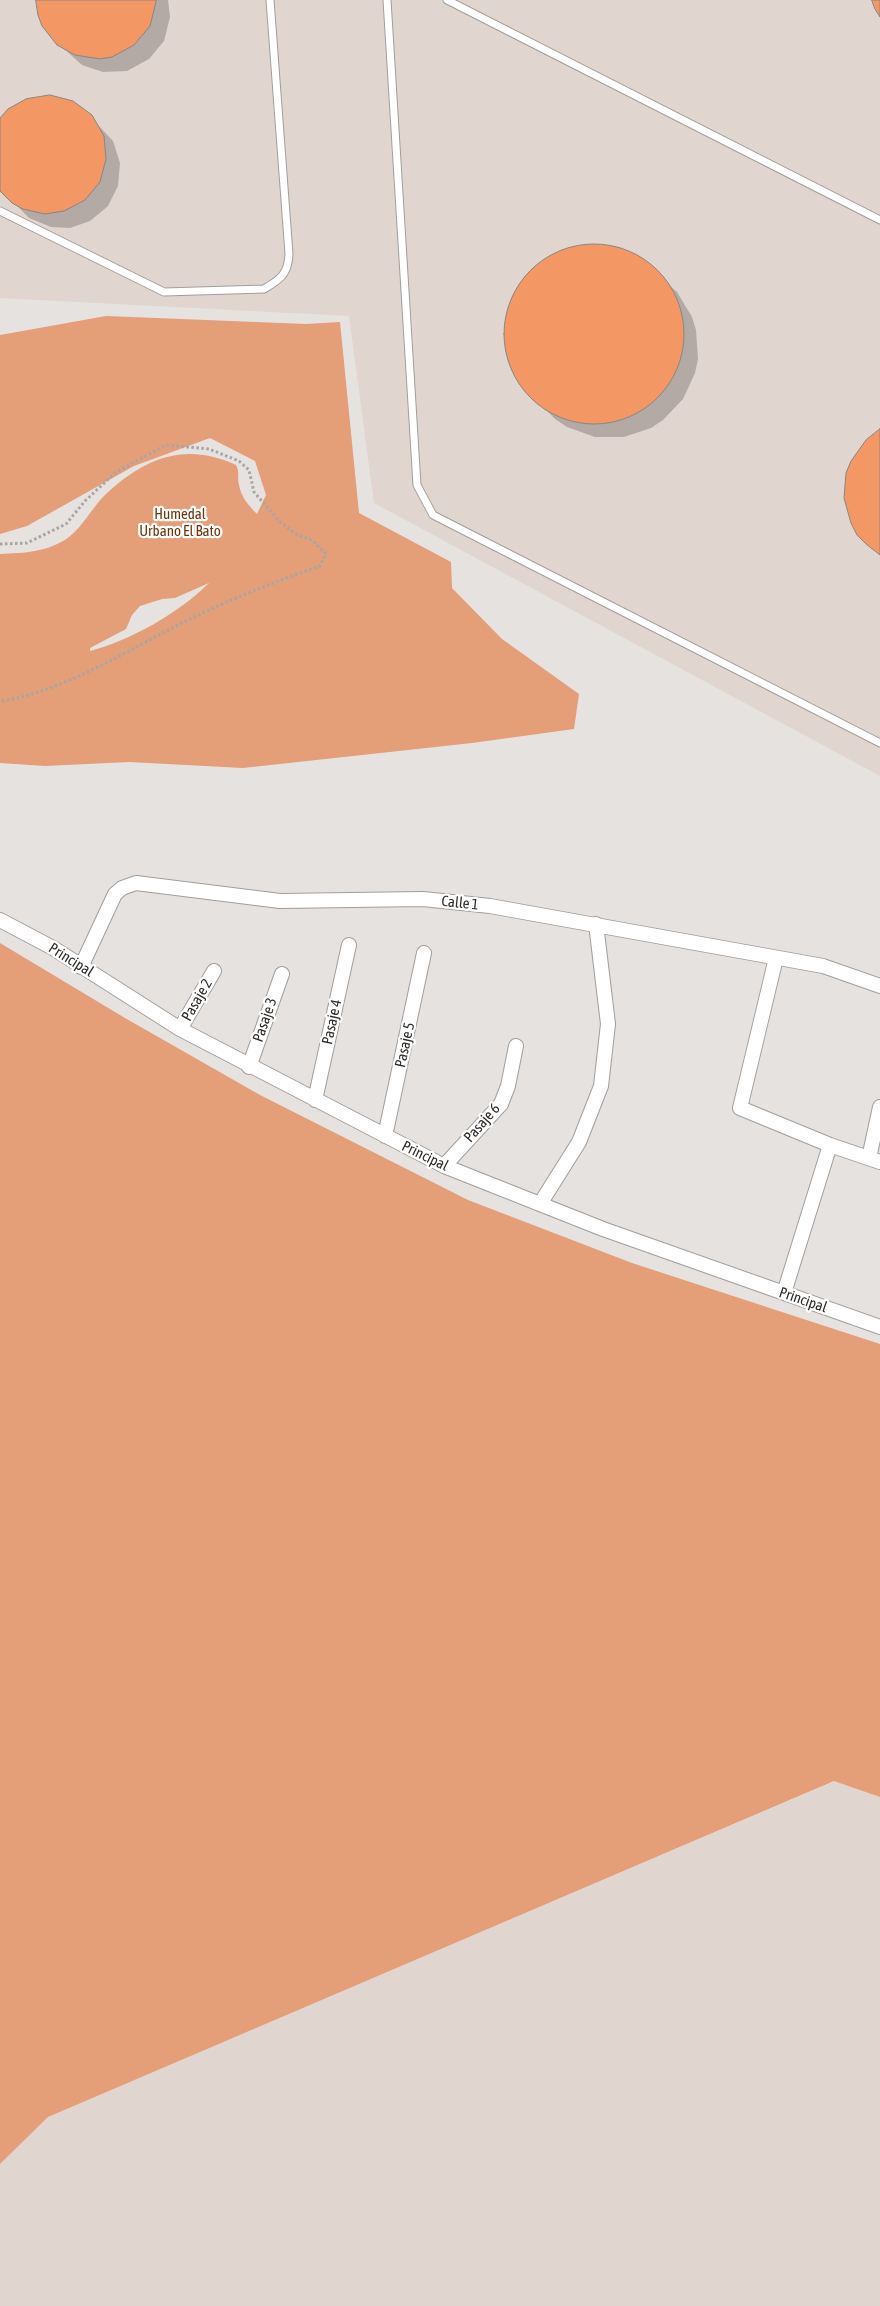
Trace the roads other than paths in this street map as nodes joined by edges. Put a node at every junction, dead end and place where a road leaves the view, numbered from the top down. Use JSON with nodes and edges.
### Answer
{"nodes":[{"id":1,"x":270,"y":0,"type":"edge"},
{"id":2,"x":387,"y":0,"type":"edge"},
{"id":3,"x":447,"y":0,"type":"edge"},
{"id":4,"x":0,"y":211,"type":"edge"},
{"id":5,"x":880,"y":220,"type":"edge"},
{"id":6,"x":880,"y":743,"type":"edge"},
{"id":7,"x":0,"y":920,"type":"edge"},
{"id":8,"x":596,"y":924,"type":"junction"},
{"id":9,"x":349,"y":945,"type":"dead end"},
{"id":10,"x":424,"y":953,"type":"dead end"},
{"id":11,"x":776,"y":958,"type":"junction"},
{"id":12,"x":81,"y":967,"type":"junction"},
{"id":13,"x":214,"y":971,"type":"dead end"},
{"id":14,"x":282,"y":974,"type":"dead end"},
{"id":15,"x":880,"y":986,"type":"edge"},
{"id":16,"x":180,"y":1029,"type":"junction"},
{"id":17,"x":516,"y":1046,"type":"dead end"},
{"id":18,"x":249,"y":1067,"type":"junction"},
{"id":19,"x":314,"y":1100,"type":"junction"},
{"id":20,"x":880,"y":1107,"type":"edge"},
{"id":21,"x":385,"y":1136,"type":"junction"},
{"id":22,"x":830,"y":1144,"type":"junction"},
{"id":23,"x":874,"y":1160,"type":"edge"},
{"id":24,"x":444,"y":1166,"type":"junction"},
{"id":25,"x":540,"y":1204,"type":"junction"},
{"id":26,"x":784,"y":1293,"type":"junction"},
{"id":27,"x":880,"y":1327,"type":"edge"}],
"edges":[{"from":1,"to":4,"type":"lane"},
{"from":2,"to":6,"type":"lane"},
{"from":3,"to":5,"type":"lane"},
{"from":7,"to":12,"type":"street","name":"Principal"},
{"from":8,"to":11,"type":"street","name":"Calle 1"},
{"from":8,"to":12,"type":"street","name":"Calle 1"},
{"from":8,"to":25,"type":"street"},
{"from":9,"to":19,"type":"street","name":"Pasaje 4"},
{"from":10,"to":21,"type":"street","name":"Pasaje 5"},
{"from":11,"to":15,"type":"street","name":"Calle 1"},
{"from":11,"to":22,"type":"street"},
{"from":12,"to":16,"type":"street","name":"Principal"},
{"from":13,"to":16,"type":"street","name":"Pasaje 2"},
{"from":14,"to":18,"type":"street","name":"Pasaje 3"},
{"from":16,"to":18,"type":"street","name":"Principal"},
{"from":17,"to":24,"type":"street","name":"Pasaje 6"},
{"from":18,"to":19,"type":"street","name":"Principal"},
{"from":19,"to":21,"type":"street","name":"Principal"},
{"from":20,"to":23,"type":"street"},
{"from":21,"to":24,"type":"street","name":"Principal"},
{"from":22,"to":23,"type":"street"},
{"from":22,"to":26,"type":"street"},
{"from":24,"to":25,"type":"street","name":"Principal"},
{"from":25,"to":26,"type":"street","name":"Principal"},
{"from":26,"to":27,"type":"street","name":"Principal"}]}
